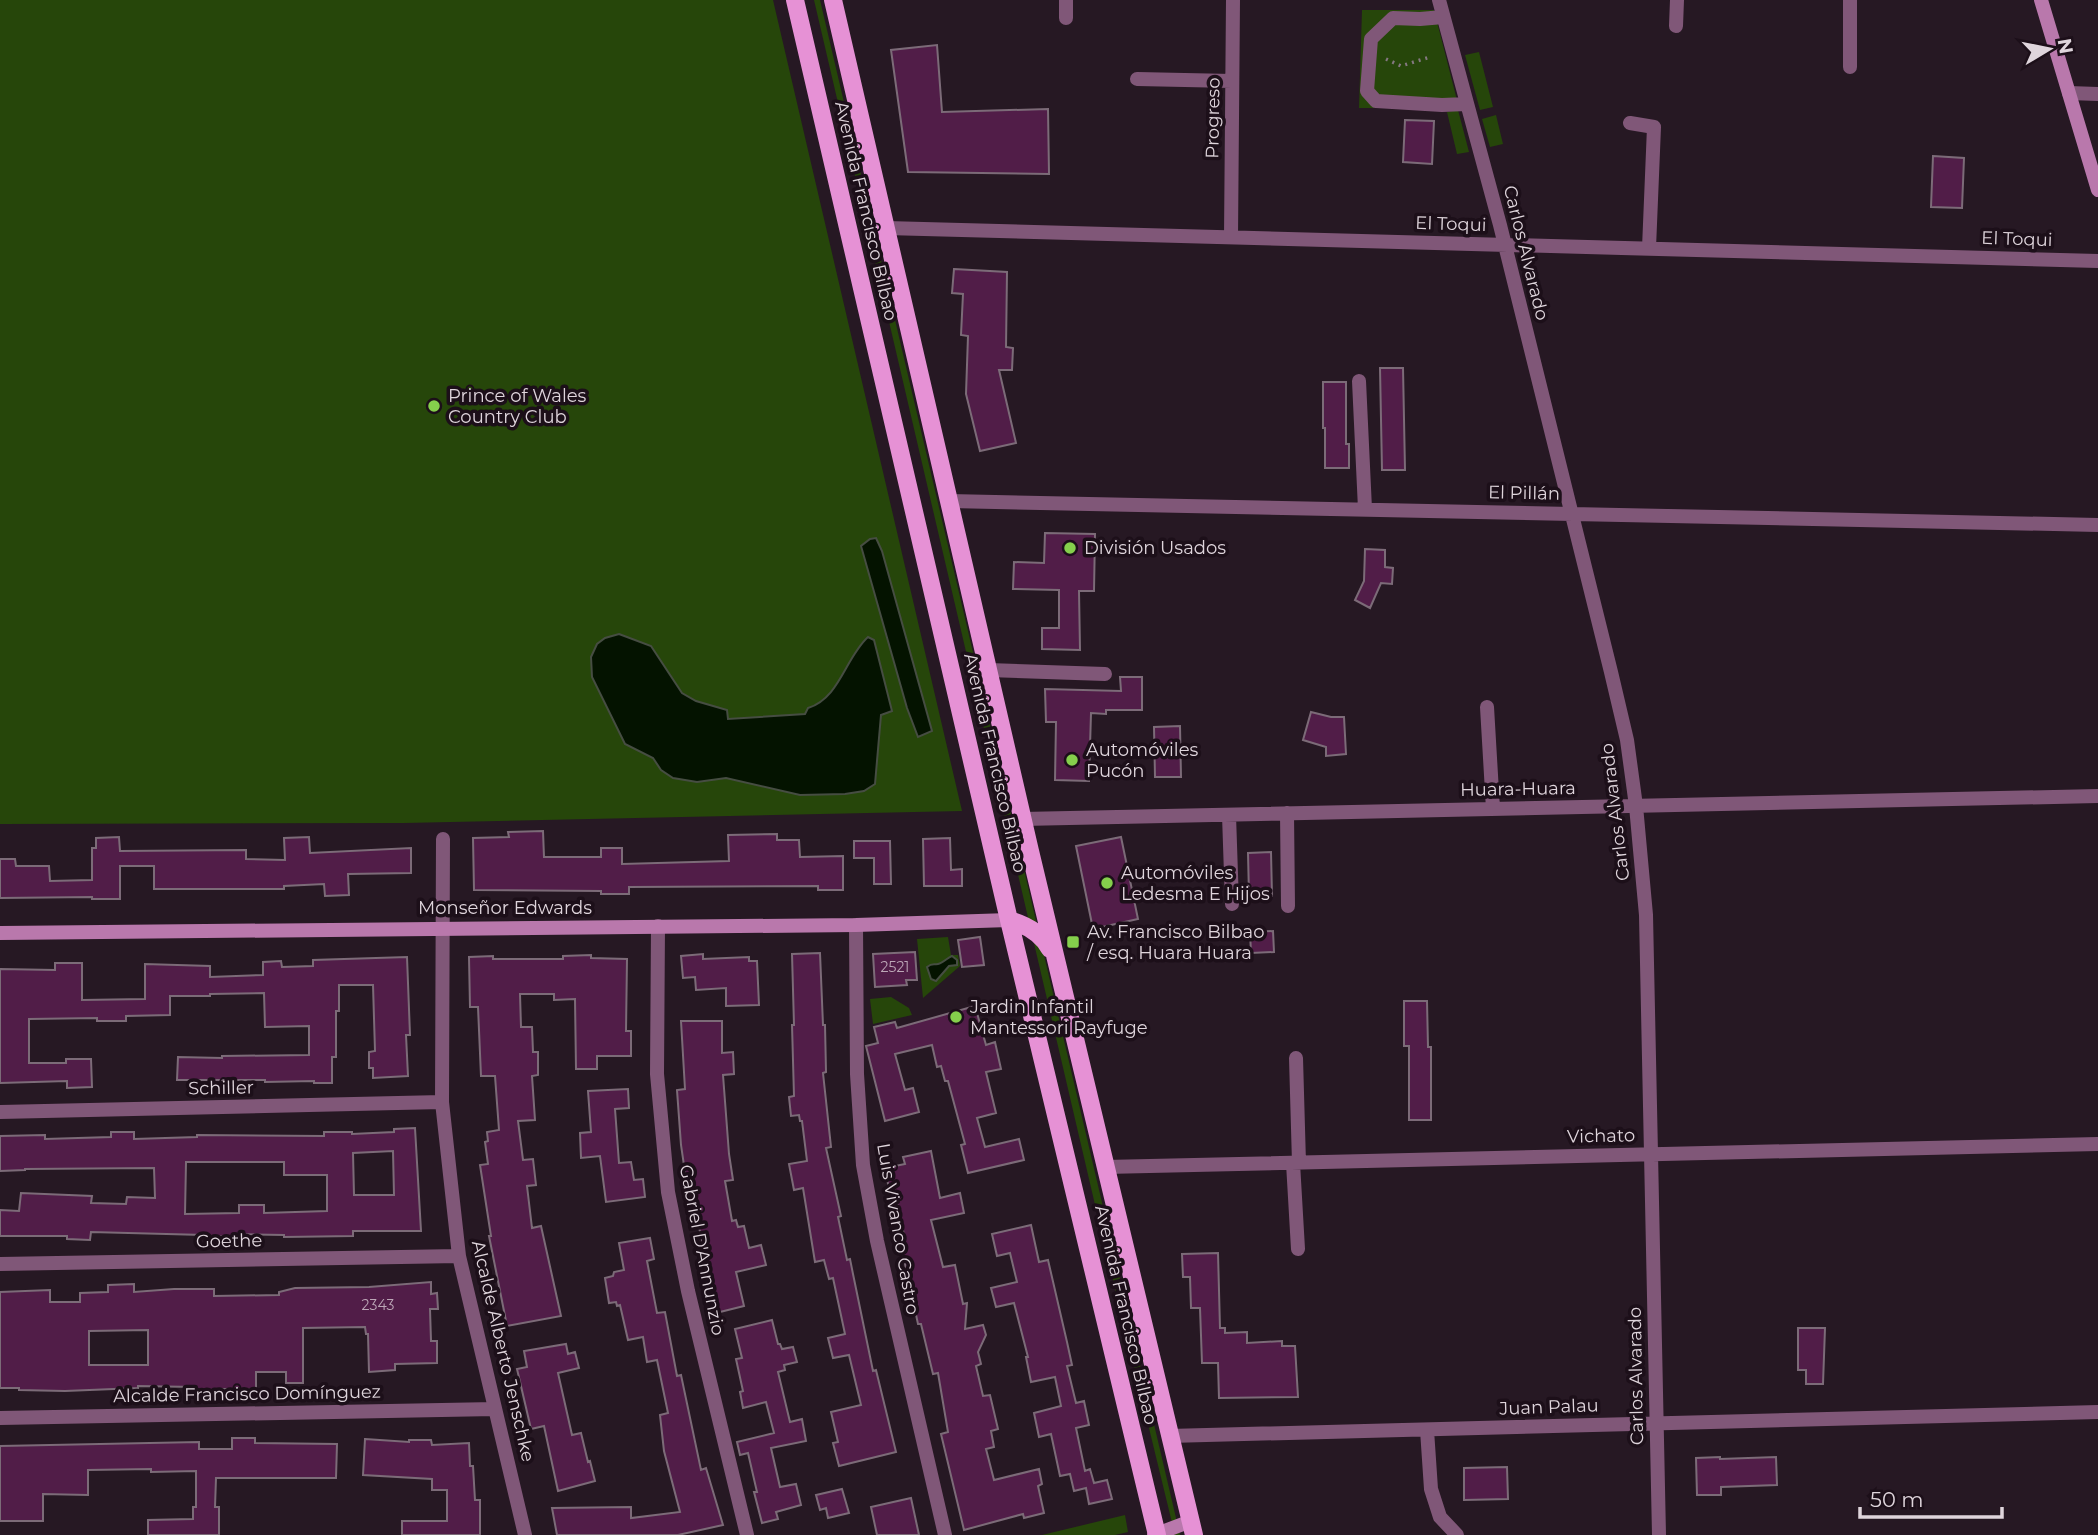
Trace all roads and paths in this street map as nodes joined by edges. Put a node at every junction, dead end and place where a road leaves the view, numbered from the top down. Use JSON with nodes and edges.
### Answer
{"nodes":[{"id":1,"x":795,"y":0,"type":"edge"},
{"id":2,"x":833,"y":0,"type":"edge"},
{"id":3,"x":1066,"y":0,"type":"edge"},
{"id":4,"x":1233,"y":0,"type":"edge"},
{"id":5,"x":1439,"y":0,"type":"edge"},
{"id":6,"x":1677,"y":0,"type":"edge"},
{"id":7,"x":1850,"y":0,"type":"edge"},
{"id":8,"x":2041,"y":0,"type":"edge"},
{"id":9,"x":1443,"y":16,"type":"junction"},
{"id":10,"x":1066,"y":18,"type":"dead end"},
{"id":11,"x":1676,"y":26,"type":"dead end"},
{"id":12,"x":1370,"y":51,"type":"junction"},
{"id":13,"x":1430,"y":57,"type":"dead end"},
{"id":14,"x":1850,"y":67,"type":"dead end"},
{"id":15,"x":1137,"y":79,"type":"dead end"},
{"id":16,"x":1232,"y":81,"type":"junction"},
{"id":17,"x":2069,"y":93,"type":"junction"},
{"id":18,"x":2098,"y":94,"type":"edge"},
{"id":19,"x":1466,"y":104,"type":"junction"},
{"id":20,"x":1630,"y":123,"type":"dead end"},
{"id":21,"x":2098,"y":190,"type":"edge"},
{"id":22,"x":886,"y":228,"type":"junction"},
{"id":23,"x":1231,"y":237,"type":"junction"},
{"id":24,"x":1504,"y":244,"type":"junction"},
{"id":25,"x":1649,"y":248,"type":"junction"},
{"id":26,"x":2098,"y":261,"type":"edge"},
{"id":27,"x":1359,"y":381,"type":"dead end"},
{"id":28,"x":949,"y":500,"type":"junction"},
{"id":29,"x":1365,"y":509,"type":"junction"},
{"id":30,"x":1571,"y":513,"type":"junction"},
{"id":31,"x":2098,"y":525,"type":"edge"},
{"id":32,"x":988,"y":670,"type":"junction"},
{"id":33,"x":1105,"y":674,"type":"dead end"},
{"id":34,"x":1487,"y":708,"type":"dead end"},
{"id":35,"x":2098,"y":796,"type":"edge"},
{"id":36,"x":1636,"y":806,"type":"junction"},
{"id":37,"x":1493,"y":809,"type":"junction"},
{"id":38,"x":1287,"y":813,"type":"junction"},
{"id":39,"x":1229,"y":815,"type":"junction"},
{"id":40,"x":1022,"y":819,"type":"junction"},
{"id":41,"x":443,"y":839,"type":"dead end"},
{"id":42,"x":1232,"y":904,"type":"dead end"},
{"id":43,"x":1289,"y":906,"type":"dead end"},
{"id":44,"x":1009,"y":920,"type":"junction"},
{"id":45,"x":856,"y":925,"type":"junction"},
{"id":46,"x":658,"y":926,"type":"junction"},
{"id":47,"x":442,"y":927,"type":"junction"},
{"id":48,"x":0,"y":933,"type":"edge"},
{"id":49,"x":1055,"y":958,"type":"junction"},
{"id":50,"x":1296,"y":1058,"type":"dead end"},
{"id":51,"x":442,"y":1102,"type":"junction"},
{"id":52,"x":0,"y":1112,"type":"edge"},
{"id":53,"x":2098,"y":1144,"type":"edge"},
{"id":54,"x":1651,"y":1154,"type":"junction"},
{"id":55,"x":1296,"y":1163,"type":"junction"},
{"id":56,"x":1105,"y":1167,"type":"junction"},
{"id":57,"x":1298,"y":1249,"type":"dead end"},
{"id":58,"x":459,"y":1256,"type":"junction"},
{"id":59,"x":0,"y":1264,"type":"edge"},
{"id":60,"x":495,"y":1409,"type":"junction"},
{"id":61,"x":2098,"y":1412,"type":"edge"},
{"id":62,"x":0,"y":1418,"type":"edge"},
{"id":63,"x":1657,"y":1422,"type":"junction"},
{"id":64,"x":1427,"y":1430,"type":"junction"},
{"id":65,"x":1169,"y":1436,"type":"junction"},
{"id":66,"x":1192,"y":1528,"type":"edge"},
{"id":67,"x":525,"y":1535,"type":"edge"},
{"id":68,"x":747,"y":1535,"type":"edge"},
{"id":69,"x":945,"y":1535,"type":"edge"},
{"id":70,"x":1156,"y":1535,"type":"edge"},
{"id":71,"x":1457,"y":1535,"type":"edge"},
{"id":72,"x":1659,"y":1535,"type":"edge"}],
"edges":[{"from":1,"to":44,"type":"main road","name":"Avenida Francisco Bilbao"},
{"from":2,"to":22,"type":"main road","name":"Avenida Francisco Bilbao"},
{"from":3,"to":10,"type":"street"},
{"from":4,"to":16,"type":"street","name":"Progreso"},
{"from":5,"to":9,"type":"street","name":"Carlos Alvarado"},
{"from":6,"to":11,"type":"street"},
{"from":7,"to":14,"type":"street"},
{"from":8,"to":17,"type":"street"},
{"from":9,"to":12,"type":"street"},
{"from":9,"to":19,"type":"street","name":"Carlos Alvarado"},
{"from":12,"to":13,"type":"path"},
{"from":12,"to":19,"type":"street"},
{"from":15,"to":16,"type":"street"},
{"from":16,"to":23,"type":"street","name":"Progreso"},
{"from":17,"to":18,"type":"street"},
{"from":17,"to":21,"type":"street"},
{"from":19,"to":24,"type":"street","name":"Carlos Alvarado"},
{"from":20,"to":25,"type":"street"},
{"from":22,"to":23,"type":"street","name":"El Toqui"},
{"from":22,"to":28,"type":"main road","name":"Avenida Francisco Bilbao"},
{"from":23,"to":24,"type":"street","name":"El Toqui"},
{"from":24,"to":25,"type":"street","name":"El Toqui"},
{"from":24,"to":30,"type":"street","name":"Carlos Alvarado"},
{"from":25,"to":26,"type":"street","name":"El Toqui"},
{"from":27,"to":29,"type":"street"},
{"from":28,"to":29,"type":"street","name":"El Pillán"},
{"from":28,"to":32,"type":"main road","name":"Avenida Francisco Bilbao"},
{"from":29,"to":30,"type":"street","name":"El Pillán"},
{"from":30,"to":31,"type":"street","name":"El Pillán"},
{"from":30,"to":36,"type":"street","name":"Carlos Alvarado"},
{"from":32,"to":33,"type":"street"},
{"from":32,"to":40,"type":"main road","name":"Avenida Francisco Bilbao"},
{"from":34,"to":37,"type":"street"},
{"from":35,"to":36,"type":"street","name":"Huara-Huara"},
{"from":36,"to":37,"type":"street","name":"Huara-Huara"},
{"from":36,"to":54,"type":"street","name":"Carlos Alvarado"},
{"from":37,"to":38,"type":"street","name":"Huara-Huara"},
{"from":38,"to":39,"type":"street","name":"Huara-Huara"},
{"from":38,"to":43,"type":"street"},
{"from":39,"to":40,"type":"street","name":"Huara-Huara"},
{"from":39,"to":42,"type":"street"},
{"from":40,"to":49,"type":"main road","name":"Avenida Francisco Bilbao"},
{"from":41,"to":47,"type":"street","name":"Alcalde Alberto Jenschke"},
{"from":44,"to":45,"type":"street","name":"Monseñor Edwards"},
{"from":44,"to":49,"type":"main road"},
{"from":44,"to":70,"type":"main road","name":"Avenida Francisco Bilbao"},
{"from":45,"to":46,"type":"street","name":"Monseñor Edwards"},
{"from":45,"to":69,"type":"street","name":"Luis Vivanco Castro"},
{"from":46,"to":47,"type":"street","name":"Monseñor Edwards"},
{"from":46,"to":68,"type":"street","name":"Gabriel D'Annunzio"},
{"from":47,"to":48,"type":"street","name":"Monseñor Edwards"},
{"from":47,"to":51,"type":"street","name":"Alcalde Alberto Jenschke"},
{"from":49,"to":56,"type":"main road","name":"Avenida Francisco Bilbao"},
{"from":50,"to":55,"type":"street"},
{"from":51,"to":52,"type":"street","name":"Schiller"},
{"from":51,"to":58,"type":"street","name":"Alcalde Alberto Jenschke"},
{"from":53,"to":54,"type":"street","name":"Vichato"},
{"from":54,"to":55,"type":"street","name":"Vichato"},
{"from":54,"to":63,"type":"street","name":"Carlos Alvarado"},
{"from":55,"to":56,"type":"street","name":"Vichato"},
{"from":55,"to":57,"type":"street"},
{"from":56,"to":65,"type":"main road","name":"Avenida Francisco Bilbao"},
{"from":58,"to":59,"type":"street","name":"Goethe"},
{"from":58,"to":60,"type":"street","name":"Alcalde Alberto Jenschke"},
{"from":60,"to":62,"type":"street","name":"Alcalde Francisco Domínguez"},
{"from":60,"to":67,"type":"street","name":"Alcalde Alberto Jenschke"},
{"from":61,"to":63,"type":"street","name":"Juan Palau"},
{"from":63,"to":64,"type":"street","name":"Juan Palau"},
{"from":63,"to":72,"type":"street","name":"Carlos Alvarado"},
{"from":64,"to":65,"type":"street","name":"Juan Palau"},
{"from":64,"to":71,"type":"street"},
{"from":65,"to":66,"type":"main road","name":"Avenida Francisco Bilbao"},
{"from":66,"to":70,"type":"street"}]}
